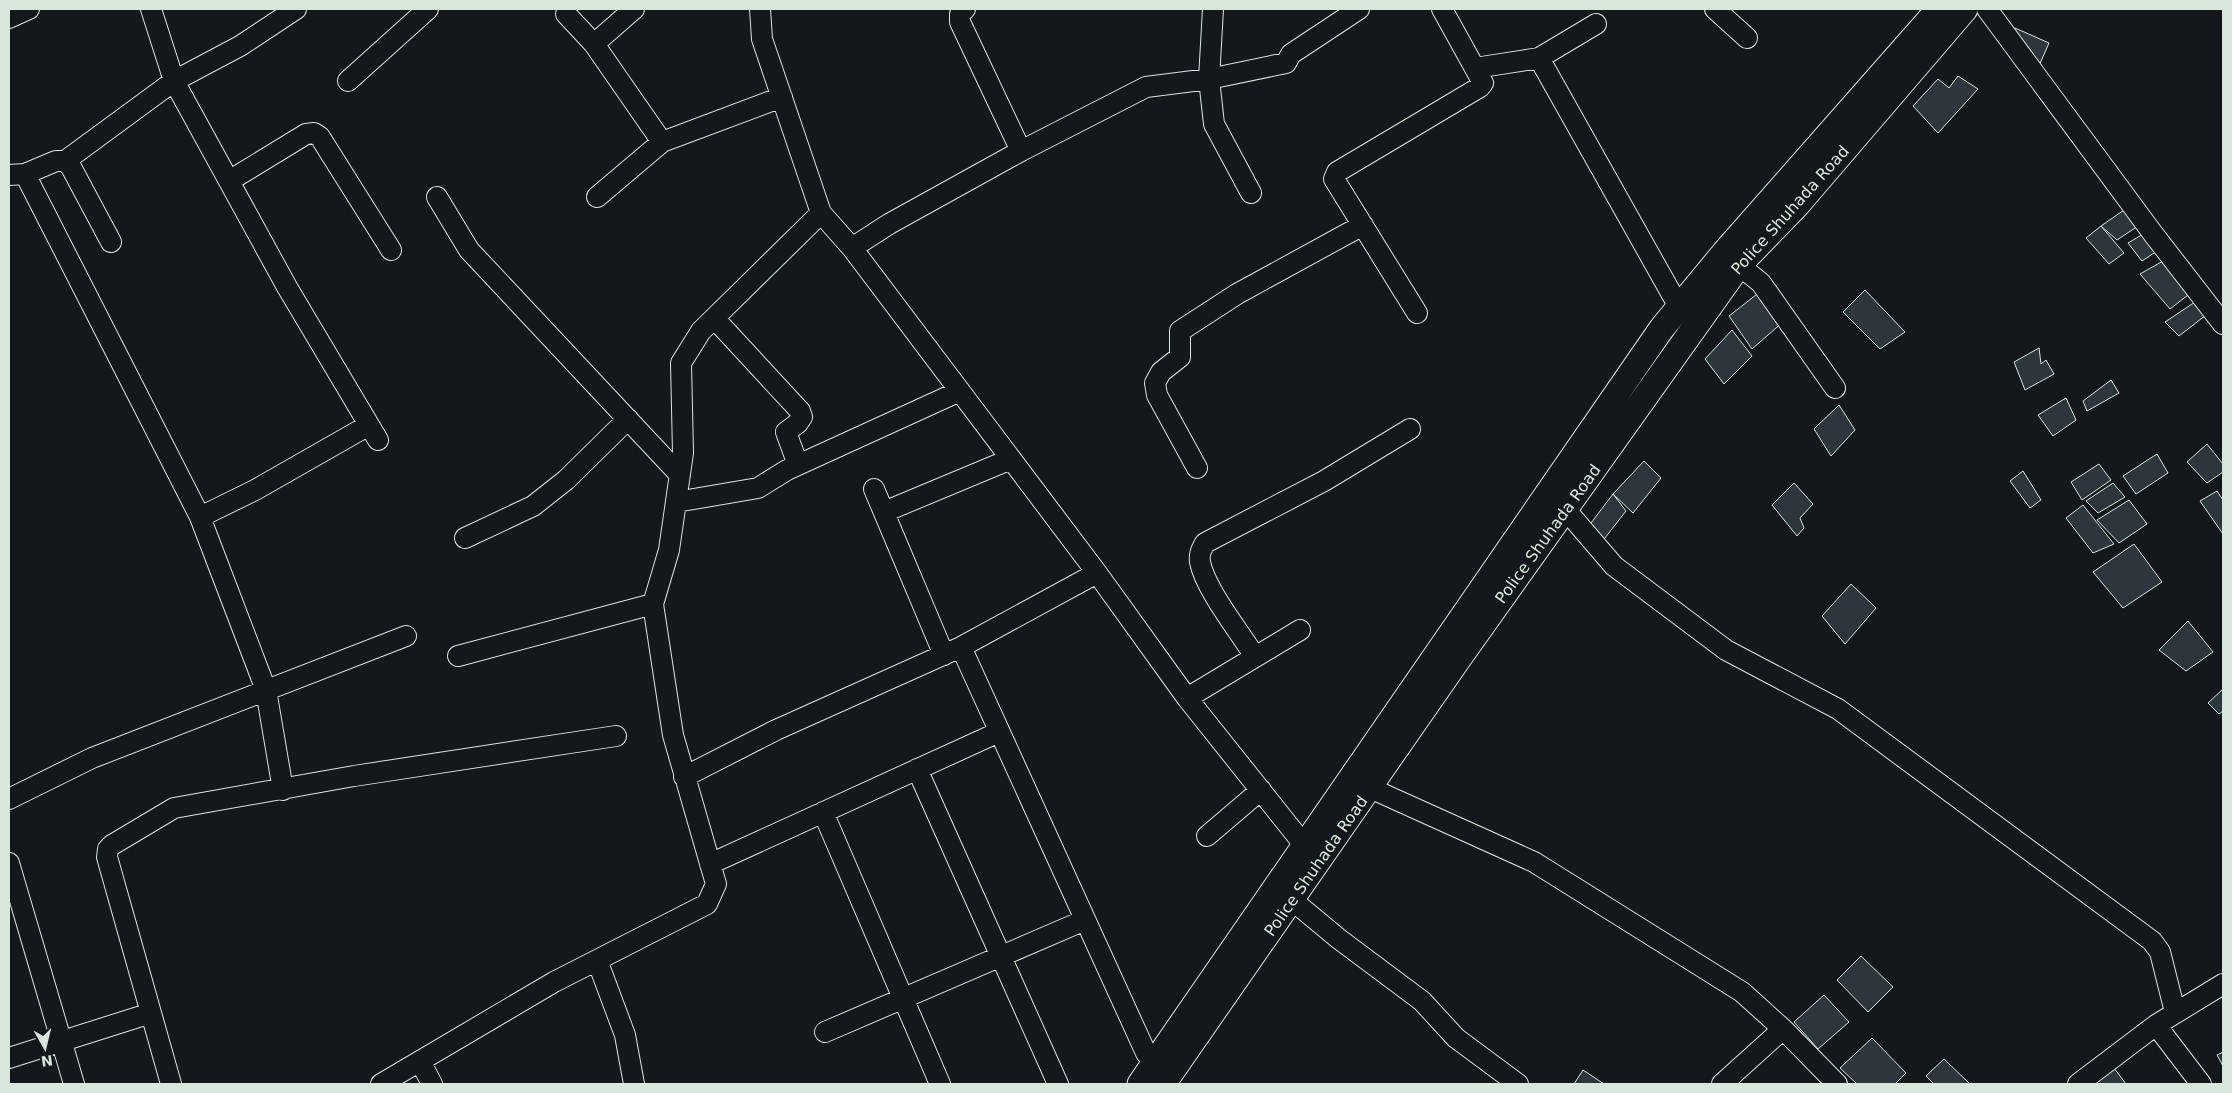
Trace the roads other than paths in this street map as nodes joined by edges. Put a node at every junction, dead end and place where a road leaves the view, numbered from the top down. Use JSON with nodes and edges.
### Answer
{"nodes":[{"id":1,"x":152,"y":9,"type":"edge"},
{"id":2,"x":296,"y":9,"type":"edge"},
{"id":3,"x":428,"y":9,"type":"edge"},
{"id":4,"x":634,"y":9,"type":"edge"},
{"id":5,"x":760,"y":9,"type":"edge"},
{"id":6,"x":965,"y":9,"type":"edge"},
{"id":7,"x":1212,"y":9,"type":"edge"},
{"id":8,"x":1359,"y":9,"type":"edge"},
{"id":9,"x":1442,"y":9,"type":"edge"},
{"id":10,"x":1715,"y":9,"type":"edge"},
{"id":11,"x":1939,"y":9,"type":"edge"},
{"id":12,"x":1965,"y":9,"type":"edge"},
{"id":13,"x":1987,"y":9,"type":"edge"},
{"id":14,"x":566,"y":14,"type":"dead end"},
{"id":15,"x":1596,"y":24,"type":"dead end"},
{"id":16,"x":1747,"y":38,"type":"dead end"},
{"id":17,"x":594,"y":44,"type":"junction"},
{"id":18,"x":1539,"y":58,"type":"junction"},
{"id":19,"x":1475,"y":68,"type":"junction"},
{"id":20,"x":1209,"y":79,"type":"junction"},
{"id":21,"x":174,"y":81,"type":"junction"},
{"id":22,"x":348,"y":81,"type":"dead end"},
{"id":23,"x":782,"y":97,"type":"junction"},
{"id":24,"x":662,"y":142,"type":"junction"},
{"id":25,"x":1021,"y":151,"type":"junction"},
{"id":26,"x":65,"y":161,"type":"junction"},
{"id":27,"x":17,"y":174,"type":"edge"},
{"id":28,"x":229,"y":181,"type":"junction"},
{"id":29,"x":1251,"y":193,"type":"dead end"},
{"id":30,"x":597,"y":196,"type":"dead end"},
{"id":31,"x":437,"y":197,"type":"dead end"},
{"id":32,"x":822,"y":213,"type":"junction"},
{"id":33,"x":1363,"y":226,"type":"junction"},
{"id":34,"x":111,"y":242,"type":"dead end"},
{"id":35,"x":852,"y":248,"type":"junction"},
{"id":36,"x":391,"y":250,"type":"dead end"},
{"id":37,"x":1732,"y":259,"type":"junction"},
{"id":38,"x":1679,"y":307,"type":"junction"},
{"id":39,"x":1417,"y":313,"type":"dead end"},
{"id":40,"x":714,"y":318,"type":"junction"},
{"id":41,"x":2223,"y":324,"type":"edge"},
{"id":42,"x":1835,"y":388,"type":"dead end"},
{"id":43,"x":960,"y":391,"type":"junction"},
{"id":44,"x":628,"y":419,"type":"junction"},
{"id":45,"x":1410,"y":429,"type":"dead end"},
{"id":46,"x":1011,"y":459,"type":"junction"},
{"id":47,"x":798,"y":465,"type":"junction"},
{"id":48,"x":1197,"y":468,"type":"dead end"},
{"id":49,"x":680,"y":475,"type":"junction"},
{"id":50,"x":874,"y":488,"type":"dead end"},
{"id":51,"x":676,"y":502,"type":"junction"},
{"id":52,"x":1566,"y":510,"type":"junction"},
{"id":53,"x":884,"y":512,"type":"junction"},
{"id":54,"x":200,"y":517,"type":"junction"},
{"id":55,"x":465,"y":538,"type":"dead end"},
{"id":56,"x":1096,"y":573,"type":"junction"},
{"id":57,"x":654,"y":604,"type":"junction"},
{"id":58,"x":1300,"y":630,"type":"dead end"},
{"id":59,"x":406,"y":636,"type":"dead end"},
{"id":60,"x":952,"y":651,"type":"junction"},
{"id":61,"x":1450,"y":653,"type":"junction"},
{"id":62,"x":458,"y":656,"type":"dead end"},
{"id":63,"x":1255,"y":657,"type":"junction"},
{"id":64,"x":266,"y":690,"type":"junction"},
{"id":65,"x":1187,"y":698,"type":"junction"},
{"id":66,"x":999,"y":732,"type":"junction"},
{"id":67,"x":616,"y":736,"type":"dead end"},
{"id":68,"x":917,"y":769,"type":"junction"},
{"id":69,"x":684,"y":777,"type":"junction"},
{"id":70,"x":1370,"y":788,"type":"junction"},
{"id":71,"x":283,"y":790,"type":"junction"},
{"id":72,"x":1262,"y":790,"type":"junction"},
{"id":73,"x":9,"y":799,"type":"edge"},
{"id":74,"x":823,"y":812,"type":"junction"},
{"id":75,"x":1207,"y":836,"type":"dead end"},
{"id":76,"x":1305,"y":846,"type":"junction"},
{"id":77,"x":9,"y":863,"type":"edge"},
{"id":78,"x":710,"y":864,"type":"junction"},
{"id":79,"x":1292,"y":900,"type":"junction"},
{"id":80,"x":1084,"y":920,"type":"junction"},
{"id":81,"x":1000,"y":956,"type":"junction"},
{"id":82,"x":597,"y":960,"type":"junction"},
{"id":83,"x":2223,"y":984,"type":"edge"},
{"id":84,"x":902,"y":997,"type":"junction"},
{"id":85,"x":2176,"y":1012,"type":"junction"},
{"id":86,"x":151,"y":1013,"type":"junction"},
{"id":87,"x":2156,"y":1025,"type":"junction"},
{"id":88,"x":1783,"y":1029,"type":"junction"},
{"id":89,"x":825,"y":1032,"type":"dead end"},
{"id":90,"x":62,"y":1042,"type":"junction"},
{"id":91,"x":1181,"y":1042,"type":"junction"},
{"id":92,"x":9,"y":1058,"type":"edge"},
{"id":93,"x":420,"y":1061,"type":"junction"},
{"id":94,"x":1168,"y":1076,"type":"edge"},
{"id":95,"x":74,"y":1084,"type":"edge"},
{"id":96,"x":171,"y":1084,"type":"edge"},
{"id":97,"x":380,"y":1084,"type":"edge"},
{"id":98,"x":432,"y":1084,"type":"edge"},
{"id":99,"x":634,"y":1084,"type":"edge"},
{"id":100,"x":940,"y":1084,"type":"edge"},
{"id":101,"x":1058,"y":1084,"type":"edge"},
{"id":102,"x":1140,"y":1084,"type":"edge"},
{"id":103,"x":1518,"y":1084,"type":"edge"},
{"id":104,"x":1722,"y":1084,"type":"edge"},
{"id":105,"x":1837,"y":1084,"type":"edge"},
{"id":106,"x":2078,"y":1084,"type":"edge"},
{"id":107,"x":2201,"y":1084,"type":"edge"}],
"edges":[{"from":1,"to":21,"type":"street"},
{"from":2,"to":21,"type":"street"},
{"from":3,"to":22,"type":"street"},
{"from":4,"to":17,"type":"street"},
{"from":5,"to":23,"type":"street"},
{"from":6,"to":25,"type":"street"},
{"from":7,"to":20,"type":"street"},
{"from":8,"to":20,"type":"street"},
{"from":9,"to":19,"type":"street"},
{"from":10,"to":16,"type":"street"},
{"from":11,"to":37,"type":"main road","name":"Police Shuhada Road"},
{"from":12,"to":37,"type":"main road","name":"Police Shuhada Road"},
{"from":13,"to":41,"type":"street"},
{"from":14,"to":17,"type":"street"},
{"from":15,"to":18,"type":"street"},
{"from":17,"to":24,"type":"street"},
{"from":18,"to":19,"type":"street"},
{"from":18,"to":38,"type":"street"},
{"from":19,"to":33,"type":"street"},
{"from":20,"to":25,"type":"street"},
{"from":20,"to":29,"type":"street"},
{"from":21,"to":26,"type":"street"},
{"from":21,"to":28,"type":"street"},
{"from":23,"to":24,"type":"street"},
{"from":23,"to":32,"type":"street"},
{"from":24,"to":30,"type":"street"},
{"from":25,"to":35,"type":"street"},
{"from":26,"to":27,"type":"street"},
{"from":26,"to":34,"type":"street"},
{"from":27,"to":54,"type":"street"},
{"from":28,"to":36,"type":"street"},
{"from":28,"to":54,"type":"street"},
{"from":31,"to":44,"type":"street"},
{"from":32,"to":35,"type":"street"},
{"from":32,"to":40,"type":"street"},
{"from":33,"to":39,"type":"street"},
{"from":33,"to":48,"type":"street"},
{"from":35,"to":43,"type":"street"},
{"from":37,"to":38,"type":"main road","name":"Police Shuhada Road"},
{"from":37,"to":42,"type":"street"},
{"from":37,"to":52,"type":"main road","name":"Police Shuhada Road"},
{"from":38,"to":61,"type":"main road","name":"Police Shuhada Road"},
{"from":40,"to":47,"type":"street"},
{"from":40,"to":49,"type":"street"},
{"from":43,"to":46,"type":"street"},
{"from":43,"to":47,"type":"street"},
{"from":44,"to":49,"type":"street"},
{"from":44,"to":55,"type":"street"},
{"from":45,"to":63,"type":"street"},
{"from":46,"to":53,"type":"street"},
{"from":46,"to":56,"type":"street"},
{"from":47,"to":51,"type":"street"},
{"from":49,"to":51,"type":"street"},
{"from":50,"to":53,"type":"street"},
{"from":51,"to":57,"type":"street"},
{"from":52,"to":61,"type":"main road","name":"Police Shuhada Road"},
{"from":52,"to":85,"type":"street"},
{"from":53,"to":60,"type":"street"},
{"from":54,"to":64,"type":"street"},
{"from":56,"to":60,"type":"street"},
{"from":56,"to":65,"type":"street"},
{"from":57,"to":62,"type":"street"},
{"from":57,"to":69,"type":"street"},
{"from":58,"to":63,"type":"street"},
{"from":59,"to":64,"type":"street"},
{"from":60,"to":66,"type":"street"},
{"from":60,"to":69,"type":"street"},
{"from":61,"to":70,"type":"main road","name":"Police Shuhada Road"},
{"from":61,"to":76,"type":"main road","name":"Police Shuhada Road"},
{"from":63,"to":65,"type":"street"},
{"from":64,"to":71,"type":"street"},
{"from":64,"to":73,"type":"street"},
{"from":65,"to":72,"type":"street"},
{"from":66,"to":68,"type":"street"},
{"from":66,"to":80,"type":"street"},
{"from":67,"to":71,"type":"street"},
{"from":68,"to":74,"type":"street"},
{"from":68,"to":81,"type":"street"},
{"from":69,"to":78,"type":"street"},
{"from":70,"to":79,"type":"main road","name":"Police Shuhada Road"},
{"from":70,"to":88,"type":"street"},
{"from":71,"to":86,"type":"street"},
{"from":72,"to":75,"type":"street"},
{"from":72,"to":76,"type":"street"},
{"from":74,"to":78,"type":"street"},
{"from":74,"to":84,"type":"street"},
{"from":76,"to":91,"type":"main road","name":"Police Shuhada Road"},
{"from":77,"to":90,"type":"street"},
{"from":78,"to":82,"type":"street"},
{"from":79,"to":91,"type":"main road","name":"Police Shuhada Road"},
{"from":79,"to":103,"type":"street"},
{"from":80,"to":81,"type":"street"},
{"from":80,"to":94,"type":"street"},
{"from":81,"to":84,"type":"street"},
{"from":81,"to":101,"type":"street"},
{"from":82,"to":93,"type":"street"},
{"from":82,"to":99,"type":"street"},
{"from":83,"to":85,"type":"street"},
{"from":84,"to":89,"type":"street"},
{"from":84,"to":100,"type":"street"},
{"from":85,"to":87,"type":"street"},
{"from":86,"to":90,"type":"street"},
{"from":86,"to":96,"type":"street"},
{"from":87,"to":106,"type":"street"},
{"from":87,"to":107,"type":"street"},
{"from":88,"to":104,"type":"street"},
{"from":88,"to":105,"type":"street"},
{"from":90,"to":92,"type":"street"},
{"from":90,"to":95,"type":"street"},
{"from":91,"to":94,"type":"main road","name":"Police Shuhada Road"},
{"from":93,"to":97,"type":"street"},
{"from":93,"to":98,"type":"street"},
{"from":94,"to":102,"type":"main road","name":"Police Shuhada Road"}]}
